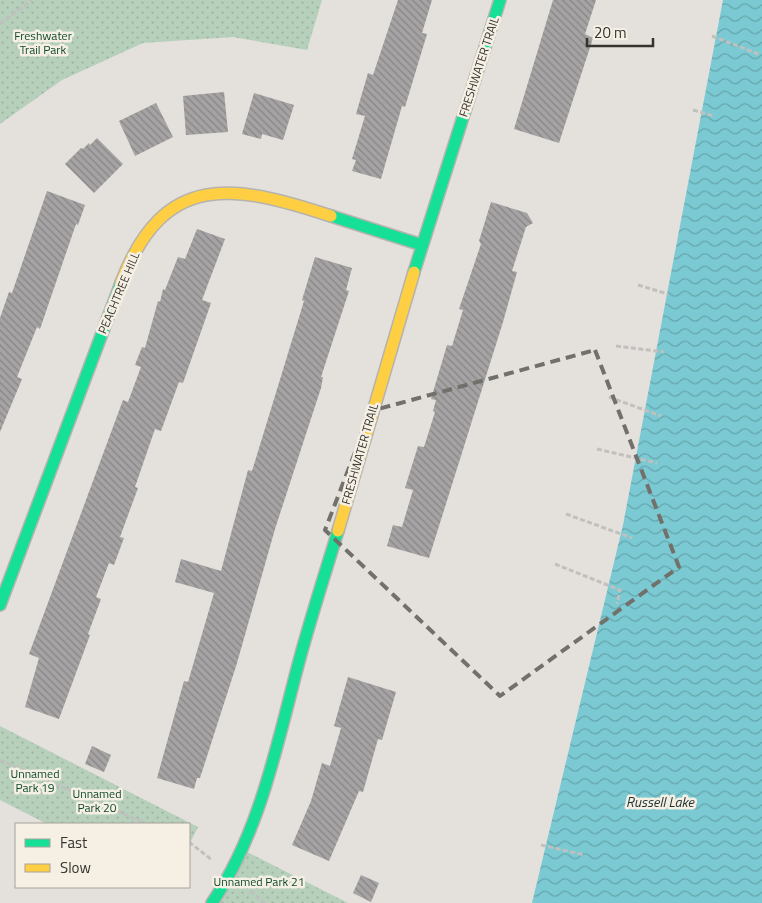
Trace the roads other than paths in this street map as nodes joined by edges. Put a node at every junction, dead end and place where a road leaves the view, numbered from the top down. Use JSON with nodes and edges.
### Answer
{"nodes":[{"id":1,"x":500,"y":0,"type":"edge"},
{"id":2,"x":422,"y":245,"type":"junction"},
{"id":3,"x":0,"y":605,"type":"edge"},
{"id":4,"x":212,"y":903,"type":"edge"}],
"edges":[{"from":1,"to":2,"type":"street","name":"FRESHWATER TRAIL"},
{"from":2,"to":3,"type":"street","name":"PEACHTREE HILL"},
{"from":2,"to":4,"type":"street","name":"FRESHWATER TRAIL"}]}
